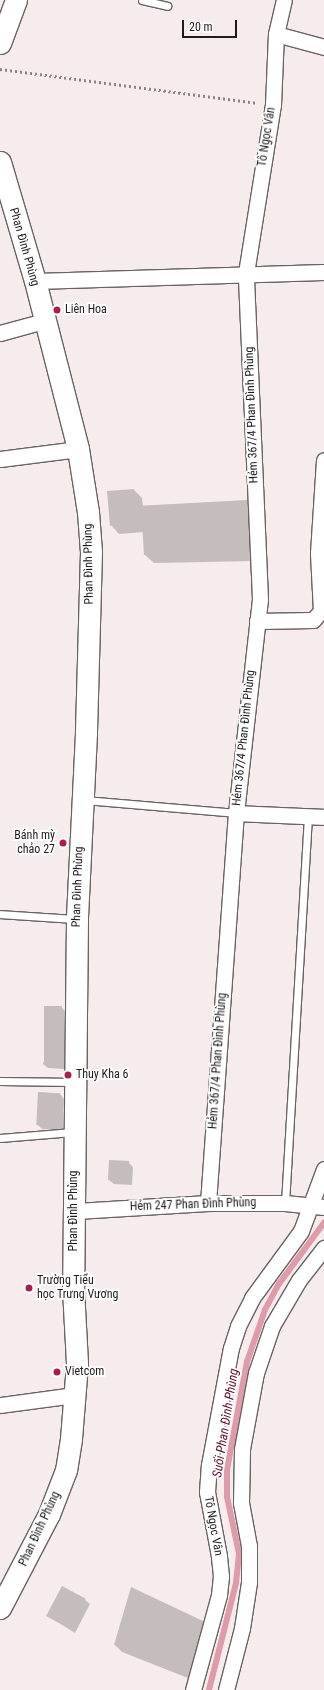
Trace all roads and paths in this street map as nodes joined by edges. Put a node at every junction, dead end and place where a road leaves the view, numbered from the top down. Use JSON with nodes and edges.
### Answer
{"nodes":[{"id":1,"x":16,"y":0,"type":"edge"},
{"id":2,"x":142,"y":0,"type":"edge"},
{"id":3,"x":284,"y":0,"type":"edge"},
{"id":4,"x":167,"y":6,"type":"dead end"},
{"id":5,"x":276,"y":34,"type":"junction"},
{"id":6,"x":0,"y":43,"type":"edge"},
{"id":7,"x":324,"y":47,"type":"edge"},
{"id":8,"x":0,"y":69,"type":"edge"},
{"id":9,"x":273,"y":105,"type":"junction"},
{"id":10,"x":0,"y":162,"type":"edge"},
{"id":11,"x":324,"y":272,"type":"edge"},
{"id":12,"x":246,"y":273,"type":"junction"},
{"id":13,"x":34,"y":281,"type":"junction"},
{"id":14,"x":44,"y":321,"type":"junction"},
{"id":15,"x":0,"y":333,"type":"edge"},
{"id":16,"x":78,"y":449,"type":"junction"},
{"id":17,"x":0,"y":459,"type":"edge"},
{"id":18,"x":324,"y":460,"type":"edge"},
{"id":19,"x":257,"y":621,"type":"junction"},
{"id":20,"x":82,"y":800,"type":"junction"},
{"id":21,"x":236,"y":813,"type":"junction"},
{"id":22,"x":308,"y":817,"type":"junction"},
{"id":23,"x":324,"y":817,"type":"edge"},
{"id":24,"x":0,"y":914,"type":"edge"},
{"id":25,"x":77,"y":919,"type":"junction"},
{"id":26,"x":0,"y":1081,"type":"edge"},
{"id":27,"x":74,"y":1082,"type":"junction"},
{"id":28,"x":74,"y":1132,"type":"junction"},
{"id":29,"x":0,"y":1138,"type":"edge"},
{"id":30,"x":324,"y":1170,"type":"edge"},
{"id":31,"x":208,"y":1203,"type":"junction"},
{"id":32,"x":285,"y":1203,"type":"junction"},
{"id":33,"x":317,"y":1207,"type":"edge"},
{"id":34,"x":76,"y":1211,"type":"junction"},
{"id":35,"x":324,"y":1248,"type":"edge"},
{"id":36,"x":74,"y":1395,"type":"junction"},
{"id":37,"x":0,"y":1405,"type":"edge"},
{"id":38,"x":0,"y":1608,"type":"edge"},
{"id":39,"x":194,"y":1690,"type":"edge"},
{"id":40,"x":226,"y":1690,"type":"edge"}],
"edges":[{"from":1,"to":6,"type":"main road"},
{"from":2,"to":4,"type":"lane"},
{"from":3,"to":5,"type":"street","name":"Tô Ngọc Vân"},
{"from":5,"to":7,"type":"street"},
{"from":5,"to":9,"type":"street","name":"Tô Ngọc Vân"},
{"from":8,"to":9,"type":"path"},
{"from":9,"to":12,"type":"street","name":"Tô Ngọc Vân"},
{"from":10,"to":13,"type":"main road","name":"Phan Đình Phùng"},
{"from":11,"to":12,"type":"street"},
{"from":12,"to":13,"type":"street"},
{"from":12,"to":19,"type":"street","name":"Hẻm 367/4 Phan Đình Phùng"},
{"from":13,"to":14,"type":"main road","name":"Phan Đình Phùng"},
{"from":14,"to":15,"type":"street"},
{"from":14,"to":16,"type":"main road","name":"Phan Đình Phùng"},
{"from":16,"to":17,"type":"street"},
{"from":16,"to":20,"type":"main road","name":"Phan Đình Phùng"},
{"from":18,"to":19,"type":"street"},
{"from":19,"to":21,"type":"street","name":"Hẻm 367/4 Phan Đình Phùng"},
{"from":20,"to":21,"type":"lane"},
{"from":20,"to":25,"type":"main road","name":"Phan Đình Phùng"},
{"from":21,"to":22,"type":"street"},
{"from":21,"to":31,"type":"street","name":"Hẻm 367/4 Phan Đình Phùng"},
{"from":22,"to":23,"type":"street"},
{"from":22,"to":32,"type":"lane"},
{"from":24,"to":25,"type":"lane"},
{"from":25,"to":27,"type":"main road","name":"Phan Đình Phùng"},
{"from":26,"to":27,"type":"lane"},
{"from":27,"to":28,"type":"main road","name":"Phan Đình Phùng"},
{"from":28,"to":29,"type":"lane"},
{"from":28,"to":34,"type":"main road","name":"Phan Đình Phùng"},
{"from":30,"to":33,"type":"street","name":"Tô Ngọc Vân"},
{"from":31,"to":32,"type":"street","name":"Hẻm 247 Phan Đình Phùng"},
{"from":31,"to":34,"type":"street","name":"Hẻm 247 Phan Đình Phùng"},
{"from":32,"to":33,"type":"street","name":"Hẻm 247 Phan Đình Phùng"},
{"from":33,"to":39,"type":"street","name":"Tô Ngọc Vân"},
{"from":34,"to":36,"type":"main road","name":"Phan Đình Phùng"},
{"from":35,"to":40,"type":"street"},
{"from":36,"to":37,"type":"street"},
{"from":36,"to":38,"type":"main road","name":"Phan Đình Phùng"}]}
